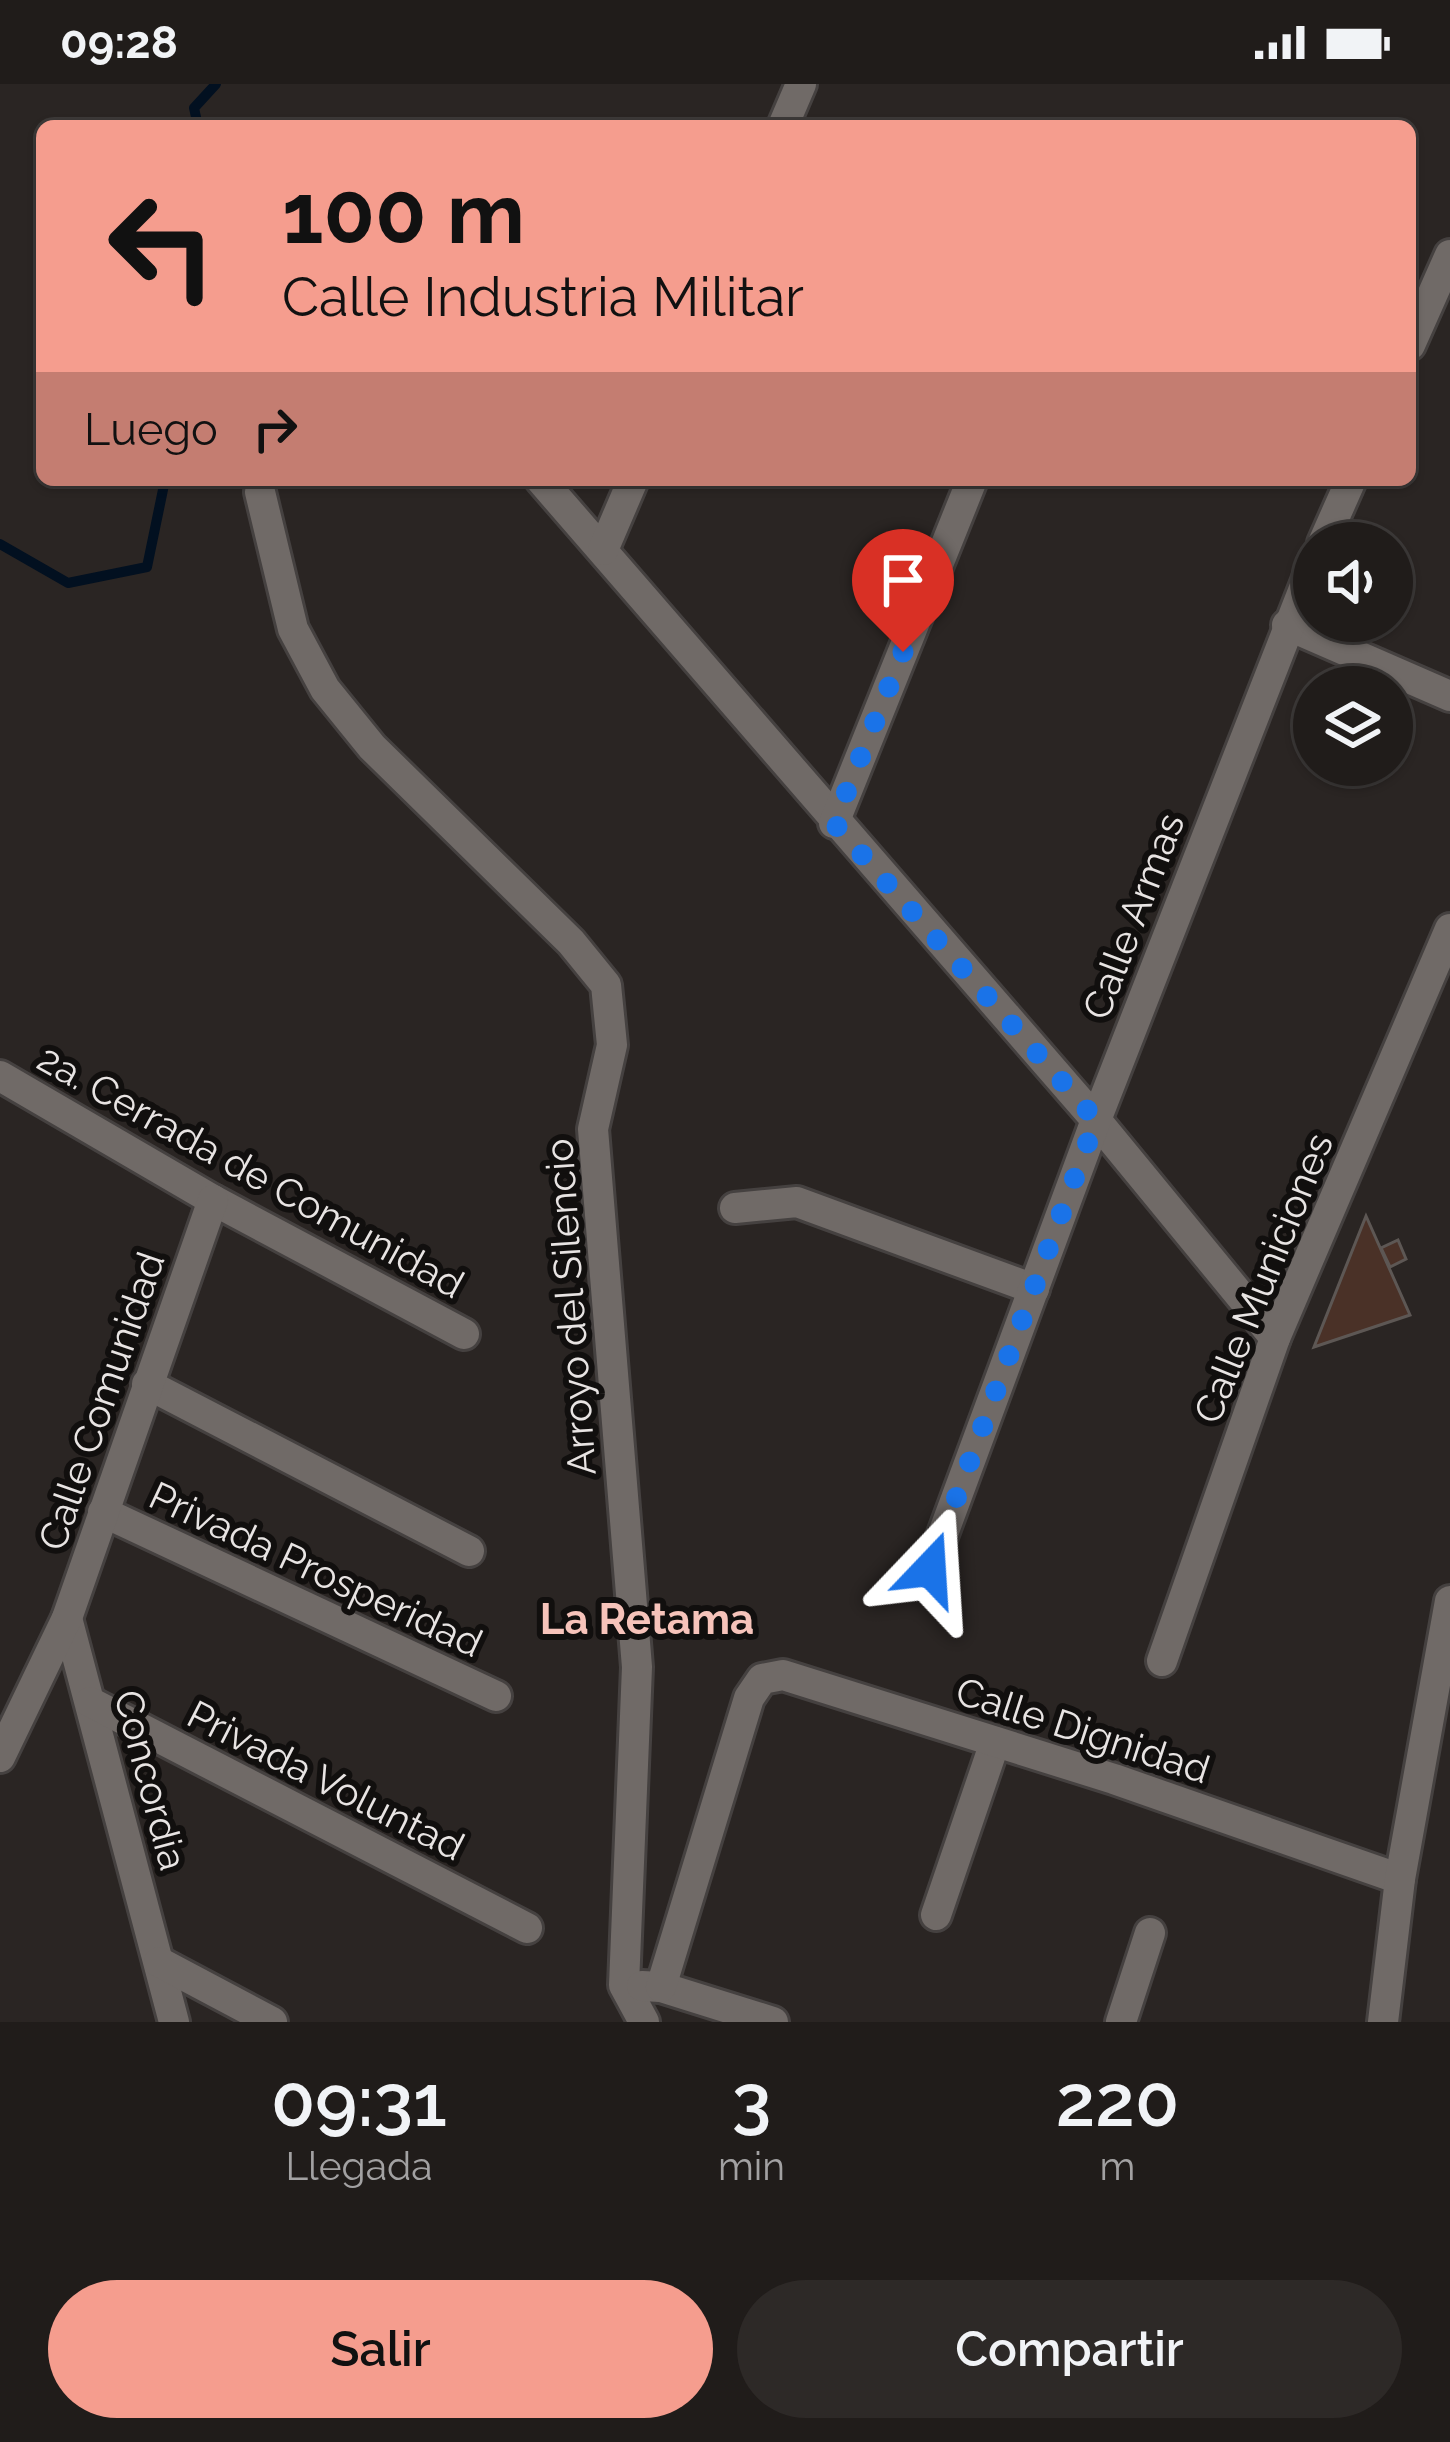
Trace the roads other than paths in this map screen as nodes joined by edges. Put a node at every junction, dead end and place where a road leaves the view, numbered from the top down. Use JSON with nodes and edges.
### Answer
{"nodes":[{"id":1,"x":801,"y":84,"type":"edge"},
{"id":2,"x":786,"y":120,"type":"edge"},
{"id":3,"x":1450,"y":255,"type":"edge"},
{"id":4,"x":1416,"y":332,"type":"edge"},
{"id":5,"x":546,"y":486,"type":"edge"},
{"id":6,"x":630,"y":486,"type":"edge"},
{"id":7,"x":970,"y":486,"type":"edge"},
{"id":8,"x":1348,"y":486,"type":"edge"},
{"id":9,"x":260,"y":492,"type":"dead end"},
{"id":10,"x":1332,"y":522,"type":"edge"},
{"id":11,"x":603,"y":550,"type":"junction"},
{"id":12,"x":1293,"y":610,"type":"edge"},
{"id":13,"x":1286,"y":625,"type":"junction"},
{"id":14,"x":1450,"y":695,"type":"edge"},
{"id":15,"x":834,"y":823,"type":"junction"},
{"id":16,"x":1450,"y":928,"type":"edge"},
{"id":17,"x":0,"y":1076,"type":"edge"},
{"id":18,"x":1096,"y":1120,"type":"junction"},
{"id":19,"x":213,"y":1200,"type":"junction"},
{"id":20,"x":735,"y":1208,"type":"dead end"},
{"id":21,"x":1034,"y":1289,"type":"junction"},
{"id":22,"x":464,"y":1334,"type":"dead end"},
{"id":23,"x":1275,"y":1338,"type":"junction"},
{"id":24,"x":147,"y":1384,"type":"junction"},
{"id":25,"x":103,"y":1512,"type":"junction"},
{"id":26,"x":469,"y":1550,"type":"dead end"},
{"id":27,"x":930,"y":1569,"type":"dead end"},
{"id":28,"x":1450,"y":1601,"type":"edge"},
{"id":29,"x":67,"y":1618,"type":"junction"},
{"id":30,"x":1162,"y":1661,"type":"dead end"},
{"id":31,"x":496,"y":1696,"type":"dead end"},
{"id":32,"x":90,"y":1702,"type":"junction"},
{"id":33,"x":995,"y":1742,"type":"junction"},
{"id":34,"x":0,"y":1757,"type":"edge"},
{"id":35,"x":1400,"y":1879,"type":"junction"},
{"id":36,"x":937,"y":1915,"type":"dead end"},
{"id":37,"x":527,"y":1928,"type":"dead end"},
{"id":38,"x":1150,"y":1933,"type":"dead end"},
{"id":39,"x":159,"y":1962,"type":"junction"},
{"id":40,"x":624,"y":1985,"type":"junction"},
{"id":41,"x":661,"y":1987,"type":"junction"},
{"id":42,"x":174,"y":2022,"type":"edge"},
{"id":43,"x":272,"y":2022,"type":"edge"},
{"id":44,"x":644,"y":2022,"type":"edge"},
{"id":45,"x":773,"y":2022,"type":"edge"},
{"id":46,"x":1121,"y":2022,"type":"edge"},
{"id":47,"x":1383,"y":2022,"type":"edge"}],
"edges":[{"from":1,"to":2,"type":"street"},
{"from":3,"to":4,"type":"street"},
{"from":5,"to":11,"type":"street"},
{"from":6,"to":11,"type":"street"},
{"from":7,"to":15,"type":"street"},
{"from":8,"to":10,"type":"street"},
{"from":9,"to":40,"type":"street","name":"Arroyo del Silencio"},
{"from":11,"to":15,"type":"street"},
{"from":12,"to":13,"type":"street","name":"Calle Armas"},
{"from":13,"to":14,"type":"street"},
{"from":13,"to":18,"type":"street","name":"Calle Armas"},
{"from":15,"to":18,"type":"street"},
{"from":16,"to":23,"type":"street","name":"Calle Municiones"},
{"from":17,"to":19,"type":"street","name":"2a. Cerrada de Comunidad"},
{"from":18,"to":21,"type":"street","name":"Calle Armas"},
{"from":18,"to":23,"type":"street"},
{"from":19,"to":22,"type":"street","name":"2a. Cerrada de Comunidad"},
{"from":19,"to":24,"type":"street","name":"Calle Comunidad"},
{"from":20,"to":21,"type":"street"},
{"from":21,"to":27,"type":"street","name":"Calle Armas"},
{"from":23,"to":30,"type":"street","name":"Calle Municiones"},
{"from":24,"to":25,"type":"street","name":"Calle Comunidad"},
{"from":24,"to":26,"type":"street"},
{"from":25,"to":29,"type":"street","name":"Calle Comunidad"},
{"from":25,"to":31,"type":"street","name":"Privada Prosperidad"},
{"from":28,"to":35,"type":"street"},
{"from":29,"to":32,"type":"street","name":"Concordia"},
{"from":29,"to":34,"type":"street","name":"Calle Comunidad"},
{"from":32,"to":37,"type":"street","name":"Privada Voluntad"},
{"from":32,"to":39,"type":"street","name":"Concordia"},
{"from":33,"to":35,"type":"street","name":"Calle Dignidad"},
{"from":33,"to":36,"type":"street"},
{"from":33,"to":41,"type":"street","name":"Calle Dignidad"},
{"from":35,"to":47,"type":"street"},
{"from":38,"to":46,"type":"street"},
{"from":39,"to":42,"type":"street","name":"Concordia"},
{"from":39,"to":43,"type":"street"},
{"from":40,"to":41,"type":"street"},
{"from":40,"to":44,"type":"street"},
{"from":41,"to":45,"type":"street"}]}
